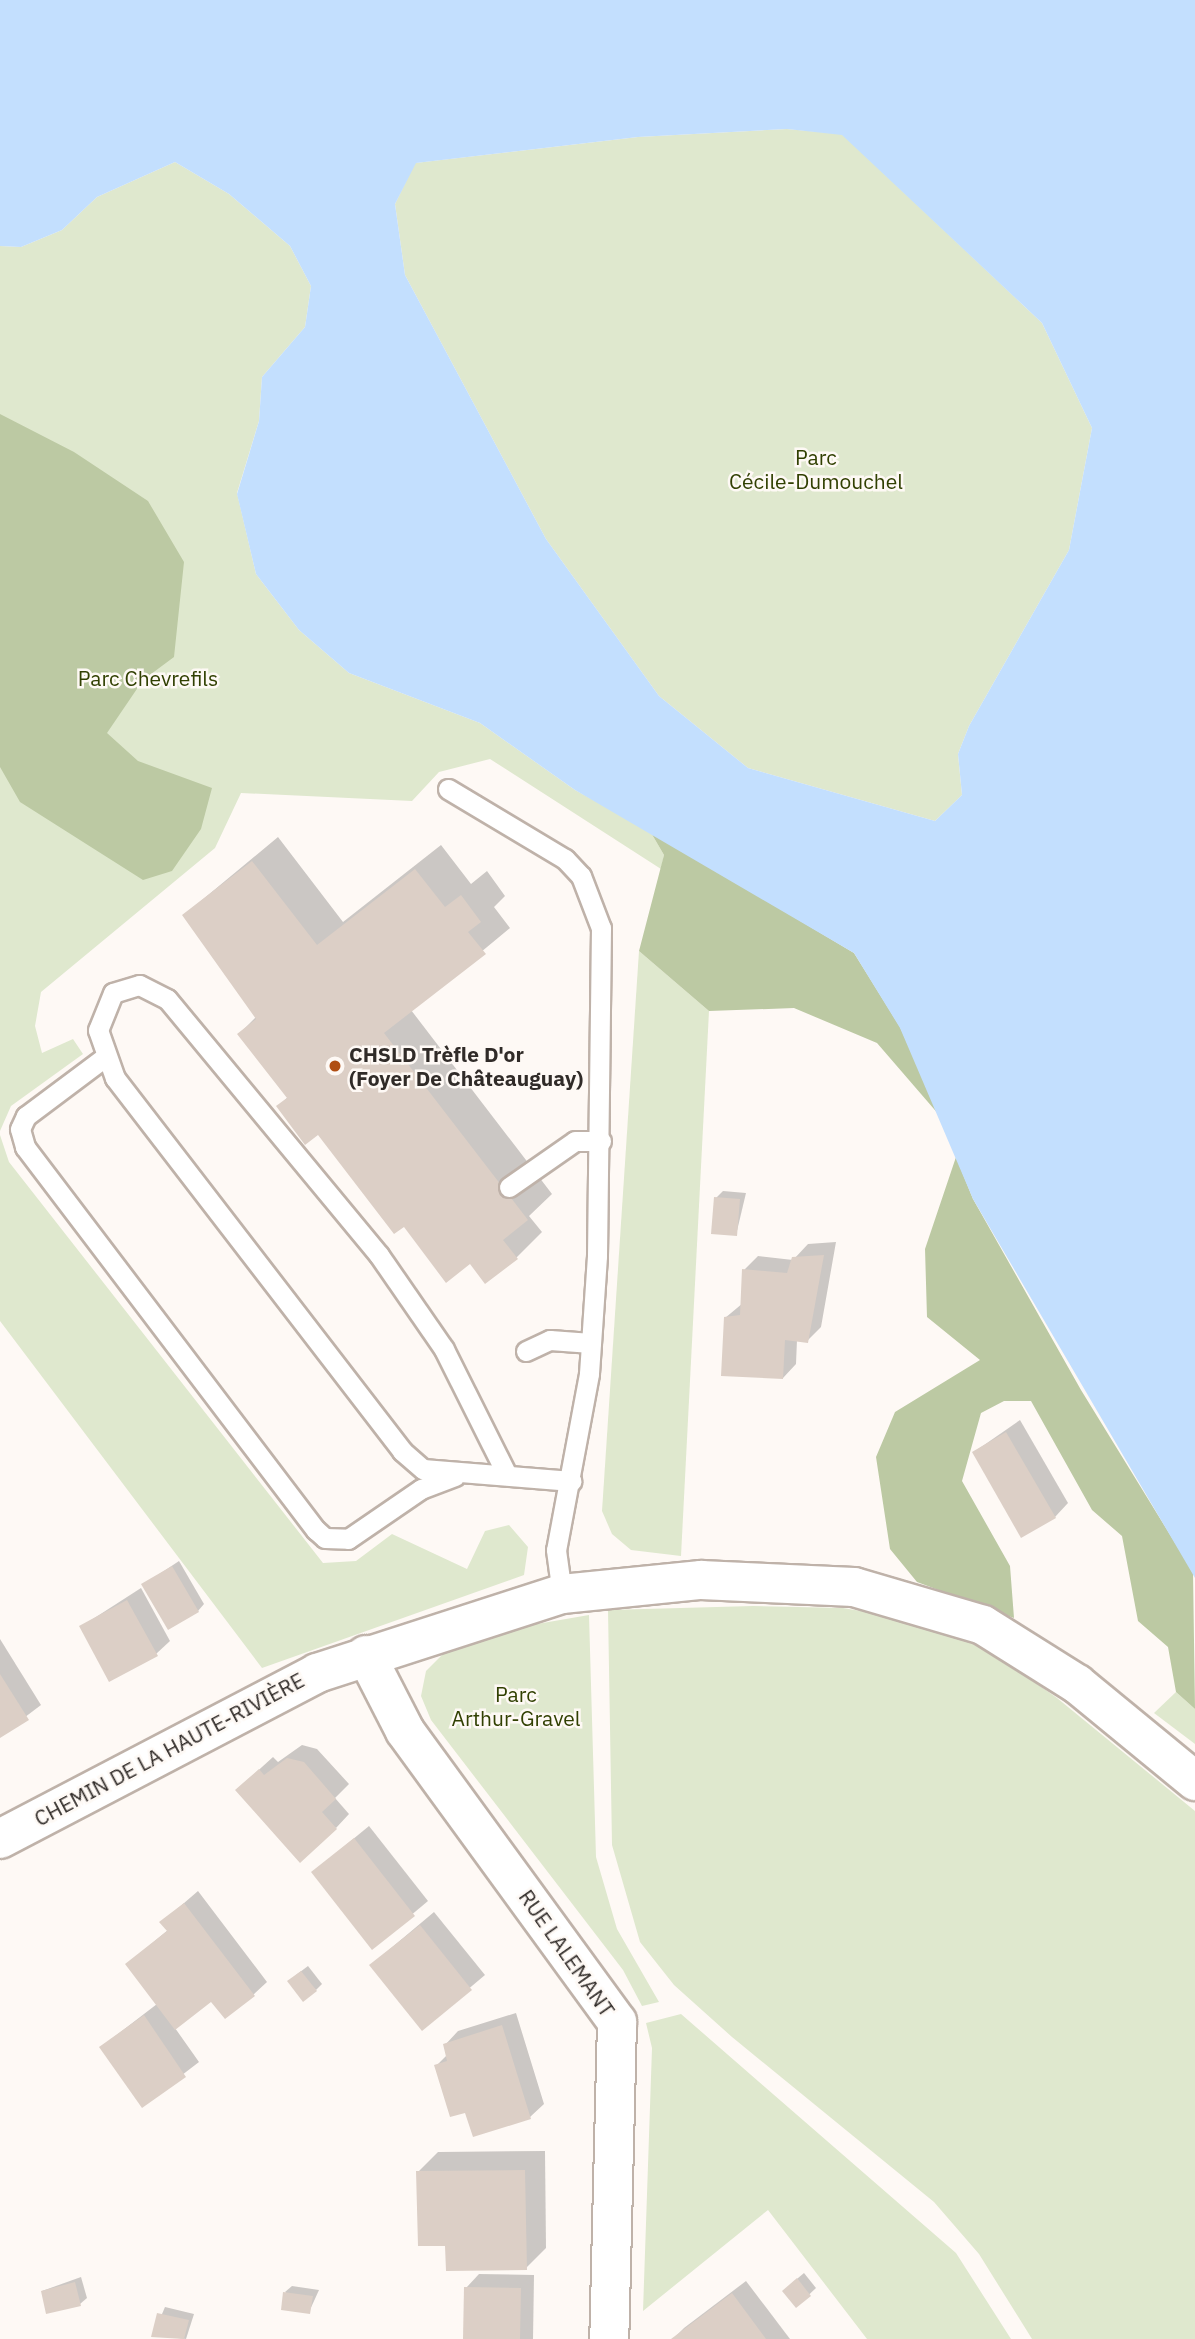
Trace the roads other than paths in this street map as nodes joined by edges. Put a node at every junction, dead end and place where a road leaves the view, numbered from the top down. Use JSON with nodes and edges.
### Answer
{"nodes":[{"id":1,"x":448,"y":789,"type":"dead end"},
{"id":2,"x":104,"y":1057,"type":"junction"},
{"id":3,"x":601,"y":1141,"type":"junction"},
{"id":4,"x":509,"y":1187,"type":"dead end"},
{"id":5,"x":591,"y":1343,"type":"junction"},
{"id":6,"x":526,"y":1351,"type":"dead end"},
{"id":7,"x":470,"y":1473,"type":"junction"},
{"id":8,"x":507,"y":1475,"type":"junction"},
{"id":9,"x":572,"y":1481,"type":"junction"},
{"id":10,"x":562,"y":1594,"type":"junction"},
{"id":11,"x":366,"y":1655,"type":"junction"},
{"id":12,"x":1195,"y":1781,"type":"edge"},
{"id":13,"x":0,"y":1839,"type":"edge"},
{"id":14,"x":609,"y":2339,"type":"edge"}],
"edges":[{"from":1,"to":3,"type":"lane"},
{"from":2,"to":7,"type":"lane"},
{"from":2,"to":7,"type":"lane"},
{"from":2,"to":8,"type":"lane"},
{"from":3,"to":4,"type":"lane"},
{"from":3,"to":5,"type":"lane"},
{"from":5,"to":6,"type":"lane"},
{"from":5,"to":9,"type":"lane"},
{"from":7,"to":8,"type":"lane"},
{"from":8,"to":9,"type":"lane"},
{"from":9,"to":10,"type":"lane"},
{"from":10,"to":11,"type":"street","name":"CHEMIN DE LA HAUTE-RIVIÈRE"},
{"from":10,"to":12,"type":"street","name":"CHEMIN DE LA HAUTE-RIVIÈRE"},
{"from":11,"to":13,"type":"street","name":"CHEMIN DE LA HAUTE-RIVIÈRE"},
{"from":11,"to":14,"type":"street","name":"RUE LALEMANT"}]}
